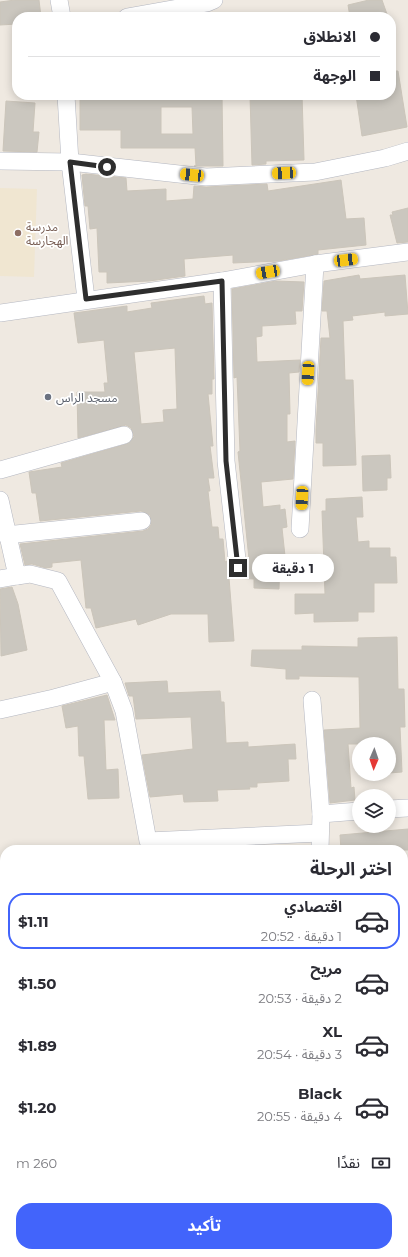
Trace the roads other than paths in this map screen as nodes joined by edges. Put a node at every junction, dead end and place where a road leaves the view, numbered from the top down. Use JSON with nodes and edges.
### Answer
{"nodes":[{"id":1,"x":59,"y":0,"type":"edge"},
{"id":2,"x":214,"y":0,"type":"edge"},
{"id":3,"x":61,"y":12,"type":"edge"},
{"id":4,"x":162,"y":12,"type":"edge"},
{"id":5,"x":66,"y":100,"type":"edge"},
{"id":6,"x":408,"y":150,"type":"edge"},
{"id":7,"x":0,"y":161,"type":"edge"},
{"id":8,"x":70,"y":162,"type":"junction"},
{"id":9,"x":408,"y":252,"type":"edge"},
{"id":10,"x":315,"y":264,"type":"junction"},
{"id":11,"x":222,"y":281,"type":"junction"},
{"id":12,"x":86,"y":299,"type":"junction"},
{"id":13,"x":0,"y":313,"type":"edge"},
{"id":14,"x":124,"y":435,"type":"dead end"},
{"id":15,"x":0,"y":470,"type":"edge"},
{"id":16,"x":0,"y":500,"type":"edge"},
{"id":17,"x":142,"y":521,"type":"dead end"},
{"id":18,"x":300,"y":529,"type":"dead end"},
{"id":19,"x":6,"y":535,"type":"junction"},
{"id":20,"x":238,"y":568,"type":"dead end"},
{"id":21,"x":17,"y":576,"type":"junction"},
{"id":22,"x":0,"y":579,"type":"edge"},
{"id":23,"x":113,"y":682,"type":"junction"},
{"id":24,"x":312,"y":700,"type":"dead end"},
{"id":25,"x":0,"y":710,"type":"edge"},
{"id":26,"x":408,"y":808,"type":"edge"},
{"id":27,"x":396,"y":809,"type":"edge"},
{"id":28,"x":352,"y":812,"type":"edge"},
{"id":29,"x":321,"y":814,"type":"junction"},
{"id":30,"x":320,"y":833,"type":"junction"},
{"id":31,"x":148,"y":845,"type":"edge"},
{"id":32,"x":320,"y":845,"type":"edge"}],
"edges":[{"from":1,"to":3,"type":"street"},
{"from":2,"to":4,"type":"street"},
{"from":5,"to":8,"type":"street"},
{"from":6,"to":8,"type":"street"},
{"from":7,"to":8,"type":"street"},
{"from":8,"to":12,"type":"street"},
{"from":9,"to":10,"type":"street"},
{"from":10,"to":11,"type":"street"},
{"from":10,"to":18,"type":"street"},
{"from":11,"to":12,"type":"street"},
{"from":11,"to":20,"type":"street"},
{"from":12,"to":13,"type":"street"},
{"from":14,"to":15,"type":"street"},
{"from":16,"to":19,"type":"street"},
{"from":17,"to":19,"type":"street"},
{"from":19,"to":21,"type":"street"},
{"from":21,"to":22,"type":"street"},
{"from":21,"to":23,"type":"street"},
{"from":23,"to":25,"type":"street"},
{"from":23,"to":31,"type":"street"},
{"from":24,"to":29,"type":"street"},
{"from":26,"to":27,"type":"street"},
{"from":28,"to":29,"type":"street"},
{"from":29,"to":30,"type":"street"},
{"from":30,"to":31,"type":"street"},
{"from":30,"to":32,"type":"street"}]}
